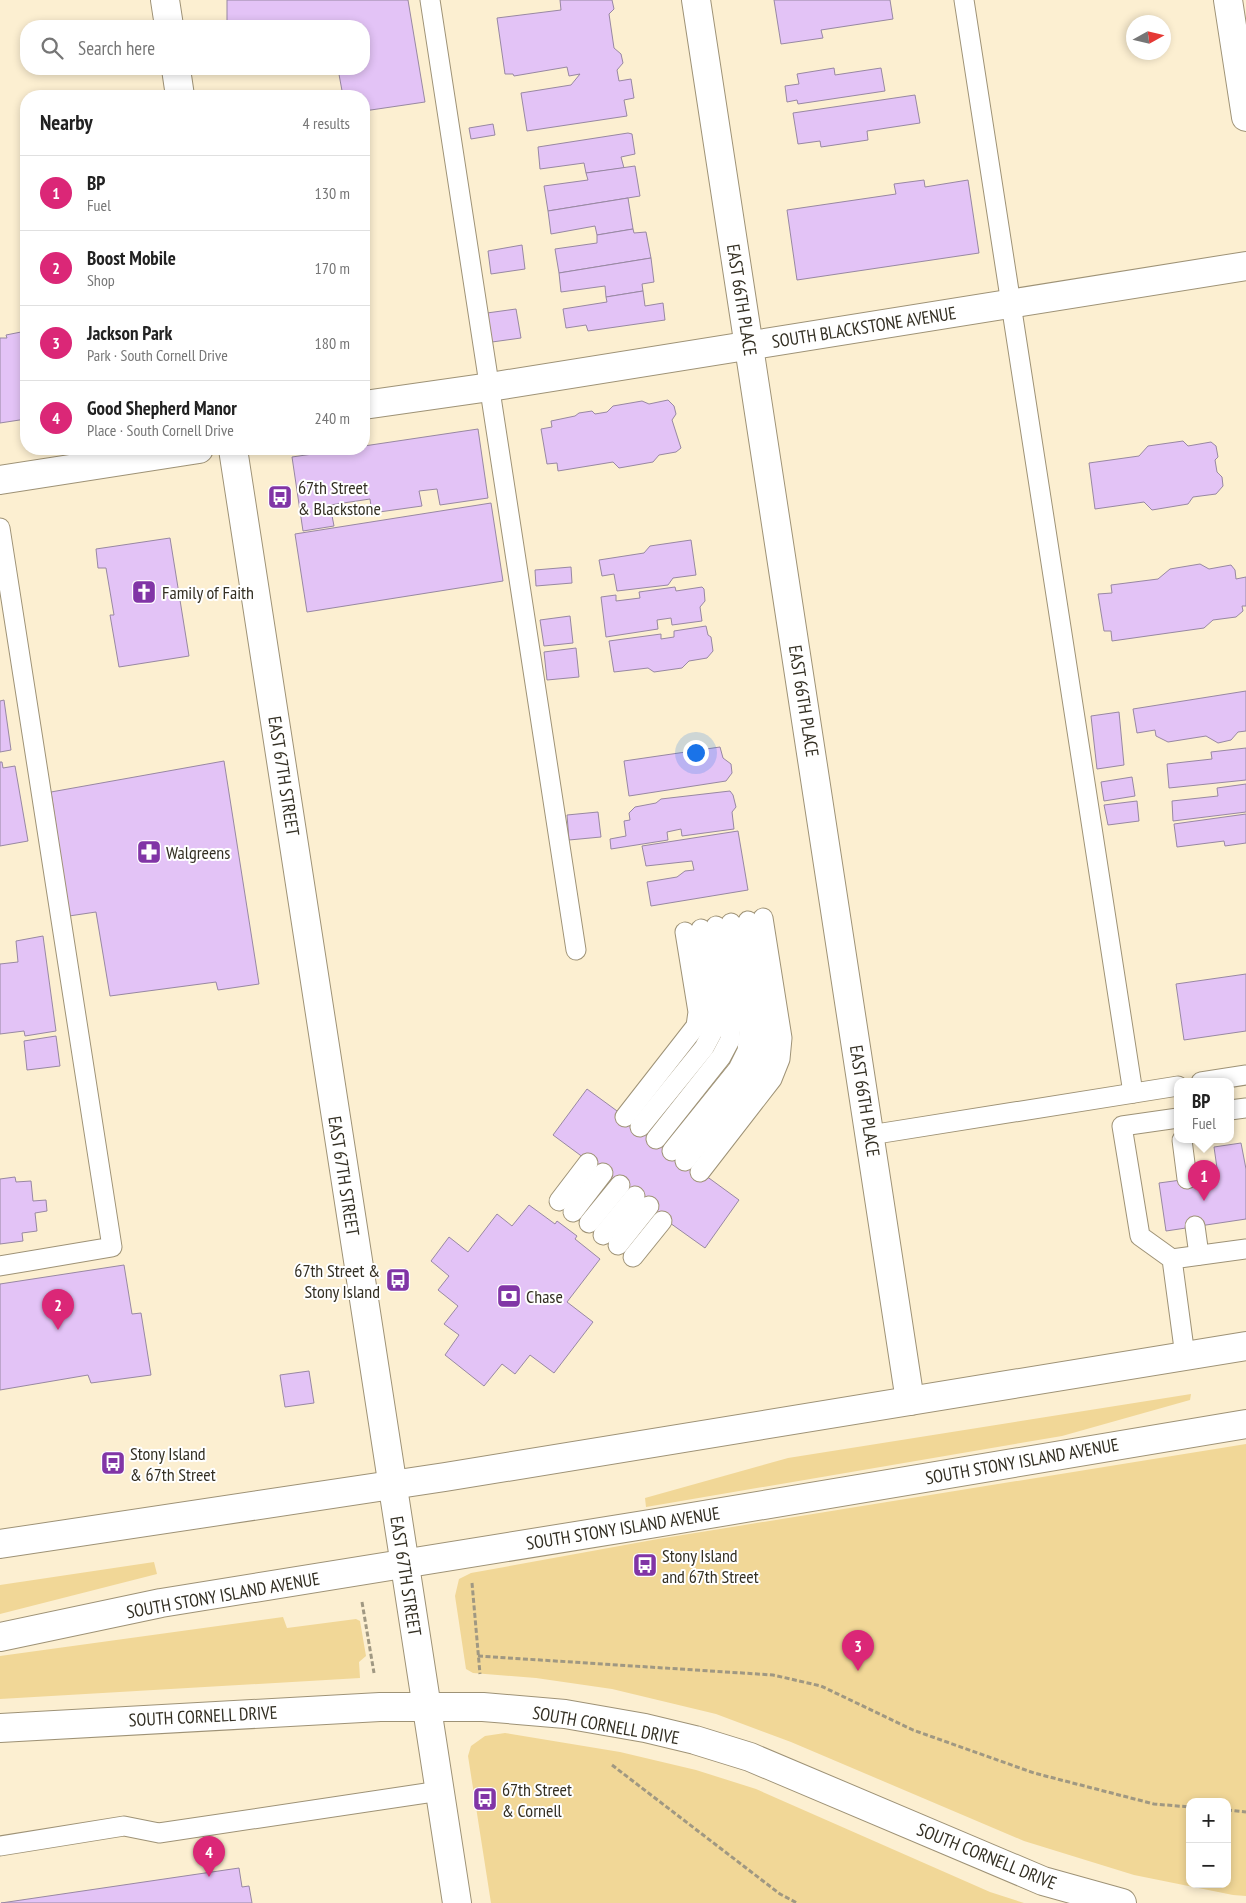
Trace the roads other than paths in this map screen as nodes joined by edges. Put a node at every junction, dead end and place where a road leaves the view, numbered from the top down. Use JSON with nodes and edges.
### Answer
{"nodes":[{"id":1,"x":165,"y":0,"type":"edge"},
{"id":2,"x":430,"y":0,"type":"edge"},
{"id":3,"x":696,"y":0,"type":"edge"},
{"id":4,"x":964,"y":0,"type":"edge"},
{"id":5,"x":1228,"y":0,"type":"edge"},
{"id":6,"x":168,"y":20,"type":"edge"},
{"id":7,"x":177,"y":75,"type":"edge"},
{"id":8,"x":179,"y":90,"type":"edge"},
{"id":9,"x":1246,"y":117,"type":"edge"},
{"id":10,"x":1246,"y":266,"type":"edge"},
{"id":11,"x":1011,"y":303,"type":"junction"},
{"id":12,"x":749,"y":345,"type":"junction"},
{"id":13,"x":490,"y":387,"type":"junction"},
{"id":14,"x":370,"y":404,"type":"edge"},
{"id":15,"x":160,"y":455,"type":"edge"},
{"id":16,"x":234,"y":455,"type":"edge"},
{"id":17,"x":0,"y":480,"type":"edge"},
{"id":18,"x":0,"y":528,"type":"edge"},
{"id":19,"x":724,"y":925,"type":"junction"},
{"id":20,"x":576,"y":950,"type":"dead end"},
{"id":21,"x":1246,"y":1075,"type":"edge"},
{"id":22,"x":1227,"y":1078,"type":"edge"},
{"id":23,"x":1174,"y":1087,"type":"edge"},
{"id":24,"x":1133,"y":1093,"type":"junction"},
{"id":25,"x":1174,"y":1119,"type":"edge"},
{"id":26,"x":633,"y":1122,"type":"dead end"},
{"id":27,"x":870,"y":1135,"type":"junction"},
{"id":28,"x":656,"y":1139,"type":"dead end"},
{"id":29,"x":1182,"y":1143,"type":"edge"},
{"id":30,"x":686,"y":1161,"type":"dead end"},
{"id":31,"x":596,"y":1168,"type":"dead end"},
{"id":32,"x":1187,"y":1180,"type":"dead end"},
{"id":33,"x":620,"y":1185,"type":"dead end"},
{"id":34,"x":642,"y":1201,"type":"dead end"},
{"id":35,"x":566,"y":1206,"type":"dead end"},
{"id":36,"x":662,"y":1221,"type":"dead end"},
{"id":37,"x":1195,"y":1226,"type":"dead end"},
{"id":38,"x":1246,"y":1249,"type":"edge"},
{"id":39,"x":1199,"y":1256,"type":"junction"},
{"id":40,"x":633,"y":1257,"type":"dead end"},
{"id":41,"x":1172,"y":1259,"type":"junction"},
{"id":42,"x":0,"y":1266,"type":"edge"},
{"id":43,"x":1246,"y":1346,"type":"edge"},
{"id":44,"x":1185,"y":1356,"type":"junction"},
{"id":45,"x":910,"y":1401,"type":"junction"},
{"id":46,"x":1246,"y":1424,"type":"edge"},
{"id":47,"x":392,"y":1485,"type":"junction"},
{"id":48,"x":0,"y":1544,"type":"edge"},
{"id":49,"x":404,"y":1564,"type":"junction"},
{"id":50,"x":0,"y":1637,"type":"edge"},
{"id":51,"x":426,"y":1706,"type":"junction"},
{"id":52,"x":0,"y":1728,"type":"edge"},
{"id":53,"x":440,"y":1791,"type":"junction"},
{"id":54,"x":0,"y":1846,"type":"edge"},
{"id":55,"x":457,"y":1903,"type":"edge"},
{"id":56,"x":1122,"y":1903,"type":"edge"}],
"edges":[{"from":1,"to":6,"type":"main road"},
{"from":2,"to":13,"type":"lane"},
{"from":3,"to":12,"type":"main road","name":"EAST 66TH PLACE"},
{"from":4,"to":11,"type":"lane"},
{"from":5,"to":9,"type":"main road"},
{"from":7,"to":8,"type":"main road"},
{"from":10,"to":11,"type":"main road","name":"SOUTH BLACKSTONE AVENUE"},
{"from":11,"to":12,"type":"main road","name":"SOUTH BLACKSTONE AVENUE"},
{"from":11,"to":24,"type":"lane"},
{"from":12,"to":13,"type":"main road","name":"SOUTH BLACKSTONE AVENUE"},
{"from":12,"to":27,"type":"main road","name":"EAST 66TH PLACE"},
{"from":13,"to":14,"type":"main road","name":"SOUTH BLACKSTONE AVENUE"},
{"from":13,"to":20,"type":"lane"},
{"from":15,"to":17,"type":"main road"},
{"from":16,"to":47,"type":"main road","name":"EAST 67TH STREET"},
{"from":18,"to":42,"type":"lane"},
{"from":19,"to":26,"type":"lane"},
{"from":19,"to":28,"type":"lane"},
{"from":19,"to":30,"type":"lane"},
{"from":21,"to":22,"type":"lane"},
{"from":23,"to":24,"type":"lane"},
{"from":24,"to":27,"type":"lane"},
{"from":25,"to":41,"type":"lane"},
{"from":27,"to":45,"type":"main road","name":"EAST 66TH PLACE"},
{"from":29,"to":32,"type":"lane"},
{"from":31,"to":35,"type":"lane"},
{"from":33,"to":34,"type":"lane"},
{"from":36,"to":40,"type":"lane"},
{"from":37,"to":39,"type":"lane"},
{"from":38,"to":39,"type":"lane"},
{"from":39,"to":41,"type":"lane"},
{"from":41,"to":44,"type":"lane"},
{"from":43,"to":44,"type":"main road"},
{"from":44,"to":45,"type":"main road"},
{"from":45,"to":47,"type":"main road"},
{"from":46,"to":49,"type":"main road","name":"SOUTH STONY ISLAND AVENUE"},
{"from":47,"to":48,"type":"main road"},
{"from":47,"to":49,"type":"main road","name":"EAST 67TH STREET"},
{"from":49,"to":50,"type":"main road","name":"SOUTH STONY ISLAND AVENUE"},
{"from":49,"to":51,"type":"main road","name":"EAST 67TH STREET"},
{"from":51,"to":52,"type":"main road","name":"SOUTH CORNELL DRIVE"},
{"from":51,"to":53,"type":"main road","name":"EAST 67TH STREET"},
{"from":51,"to":56,"type":"main road","name":"SOUTH CORNELL DRIVE"},
{"from":53,"to":54,"type":"lane"},
{"from":53,"to":55,"type":"main road","name":"EAST 67TH STREET"}]}
